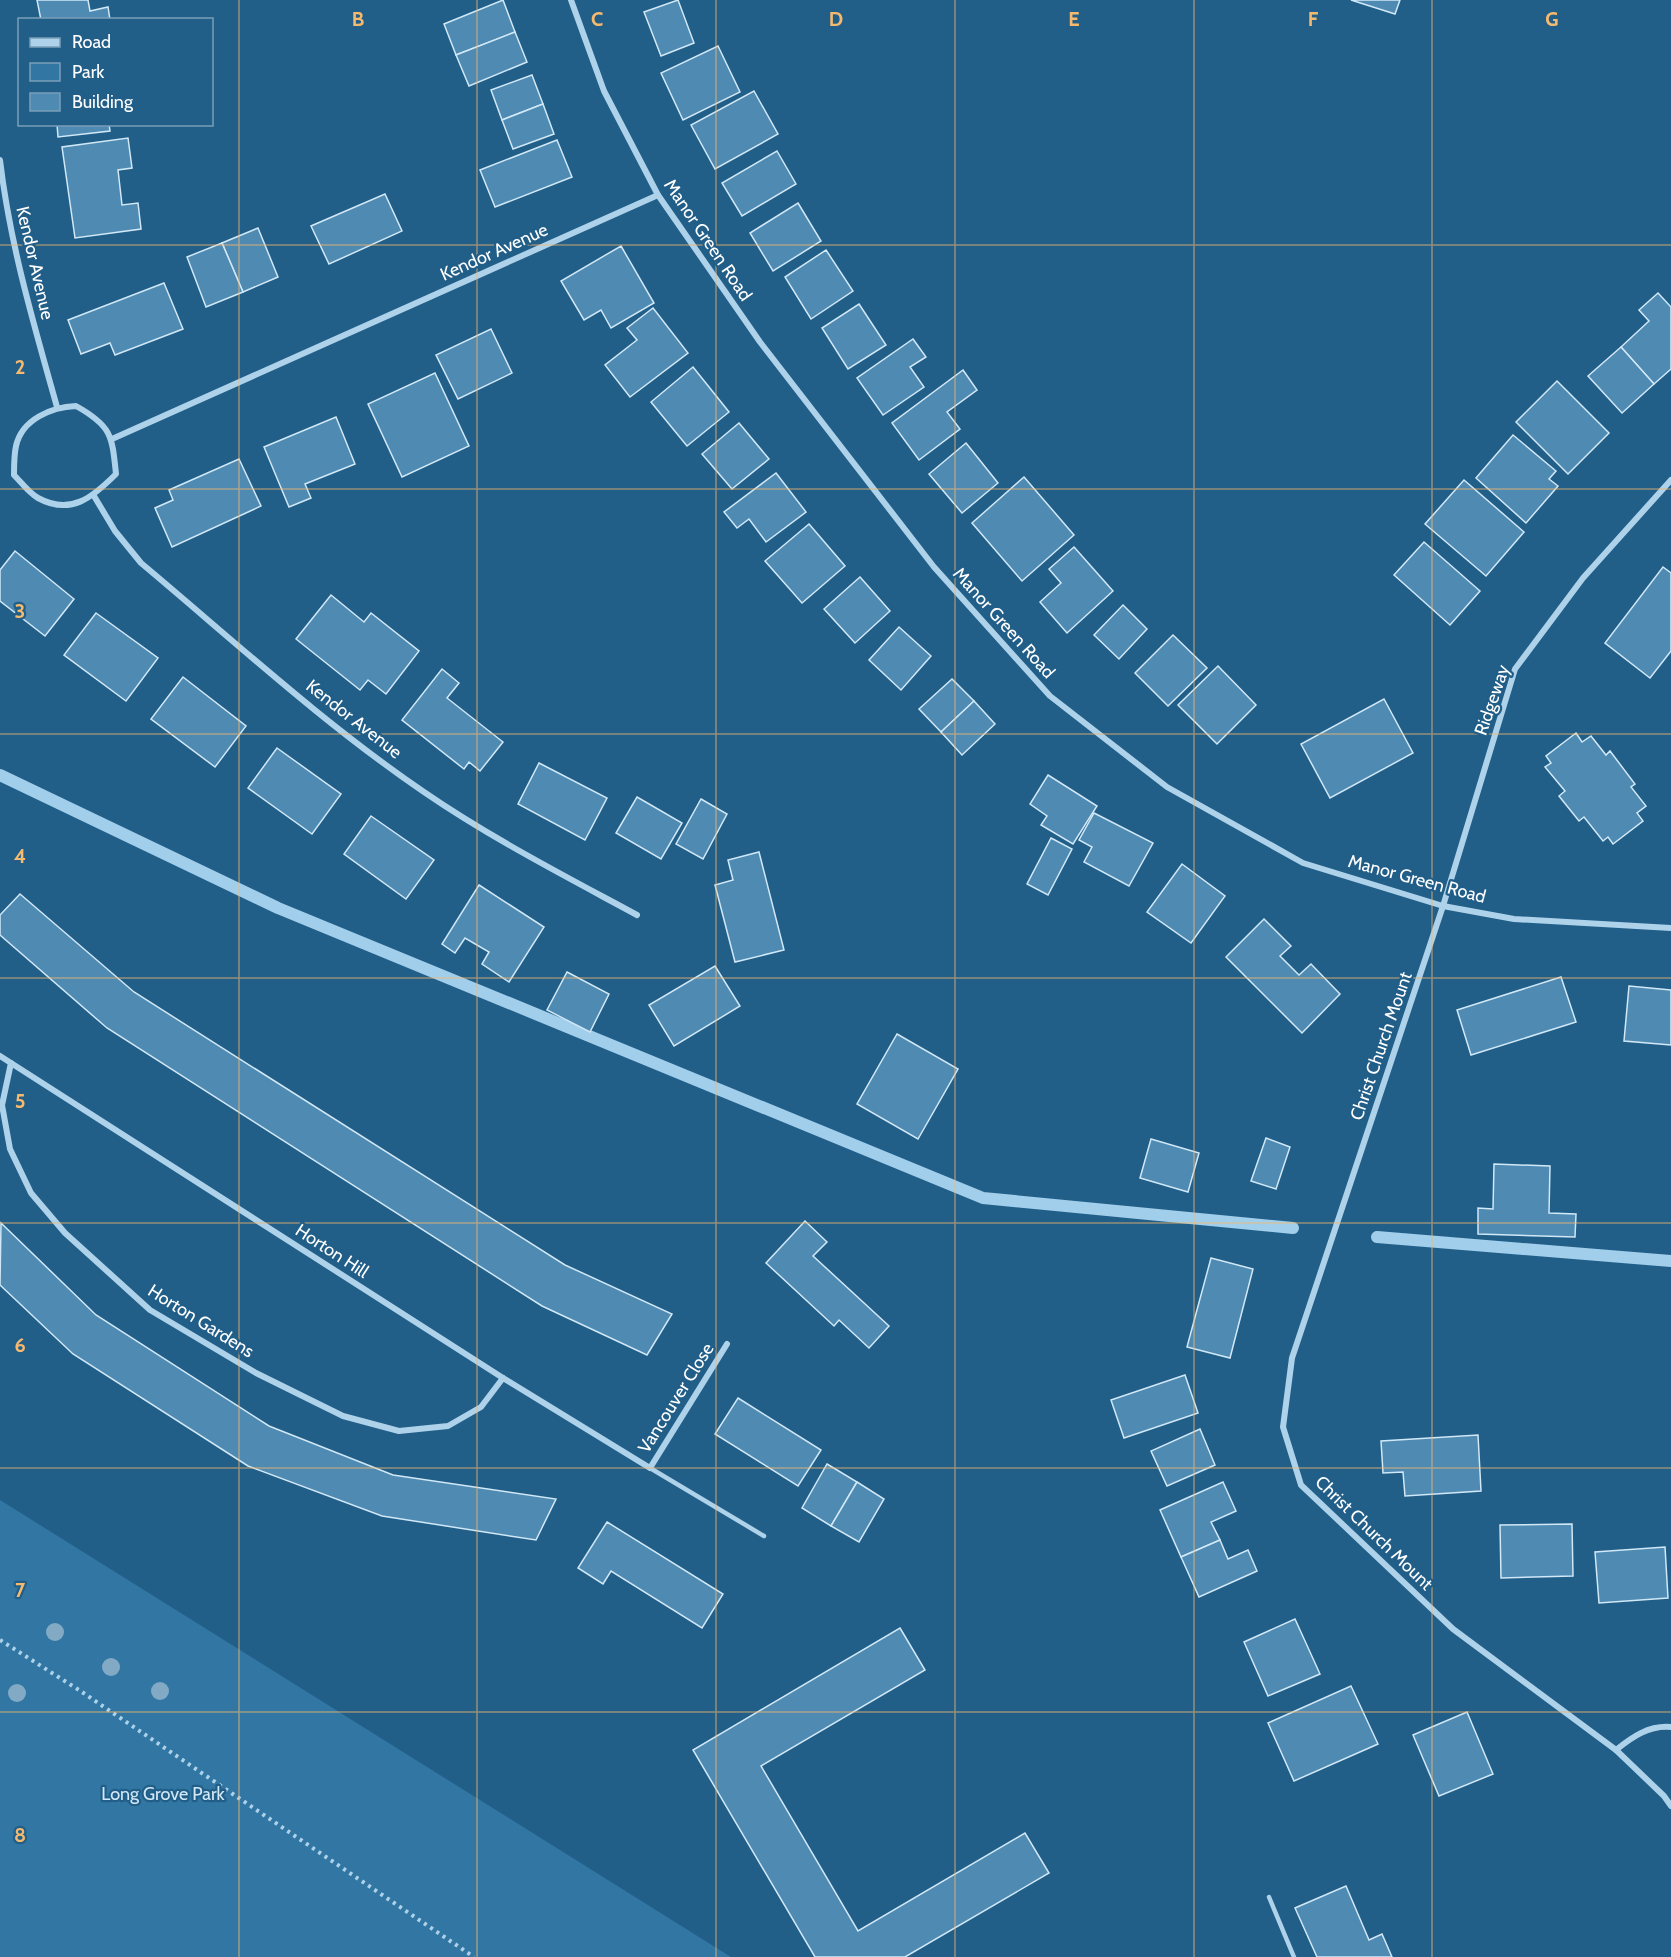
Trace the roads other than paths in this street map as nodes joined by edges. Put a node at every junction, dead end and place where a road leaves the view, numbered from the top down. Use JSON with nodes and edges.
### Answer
{"nodes":[{"id":1,"x":571,"y":0,"type":"edge"},
{"id":2,"x":0,"y":160,"type":"edge"},
{"id":3,"x":658,"y":195,"type":"junction"},
{"id":4,"x":57,"y":407,"type":"junction"},
{"id":5,"x":112,"y":439,"type":"junction"},
{"id":6,"x":1671,"y":480,"type":"edge"},
{"id":7,"x":94,"y":496,"type":"junction"},
{"id":8,"x":1443,"y":906,"type":"junction"},
{"id":9,"x":637,"y":915,"type":"dead end"},
{"id":10,"x":1671,"y":928,"type":"edge"},
{"id":11,"x":0,"y":1056,"type":"edge"},
{"id":12,"x":11,"y":1063,"type":"junction"},
{"id":13,"x":728,"y":1344,"type":"dead end"},
{"id":14,"x":502,"y":1378,"type":"junction"},
{"id":15,"x":650,"y":1468,"type":"junction"},
{"id":16,"x":764,"y":1536,"type":"dead end"},
{"id":17,"x":1671,"y":1727,"type":"edge"},
{"id":18,"x":1616,"y":1750,"type":"junction"},
{"id":19,"x":1671,"y":1806,"type":"edge"},
{"id":20,"x":1269,"y":1897,"type":"dead end"},
{"id":21,"x":1294,"y":1957,"type":"edge"}],
"edges":[{"from":1,"to":3,"type":"street","name":"Manor Green Road"},
{"from":2,"to":4,"type":"street","name":"Kendor Avenue"},
{"from":3,"to":5,"type":"street","name":"Kendor Avenue"},
{"from":3,"to":8,"type":"street","name":"Manor Green Road"},
{"from":4,"to":5,"type":"street"},
{"from":4,"to":7,"type":"street"},
{"from":5,"to":7,"type":"street"},
{"from":6,"to":8,"type":"street","name":"Ridgeway"},
{"from":7,"to":9,"type":"street","name":"Kendor Avenue"},
{"from":8,"to":10,"type":"street","name":"Manor Green Road"},
{"from":8,"to":18,"type":"street","name":"Christ Church Mount"},
{"from":11,"to":12,"type":"street","name":"Horton Hill"},
{"from":12,"to":14,"type":"street","name":"Horton Hill"},
{"from":12,"to":14,"type":"street","name":"Horton Gardens"},
{"from":13,"to":15,"type":"street","name":"Vancouver Close"},
{"from":14,"to":15,"type":"street","name":"Horton Hill"},
{"from":15,"to":16,"type":"lane"},
{"from":17,"to":18,"type":"street"},
{"from":18,"to":19,"type":"street","name":"Christ Church Mount"},
{"from":20,"to":21,"type":"lane"}]}
